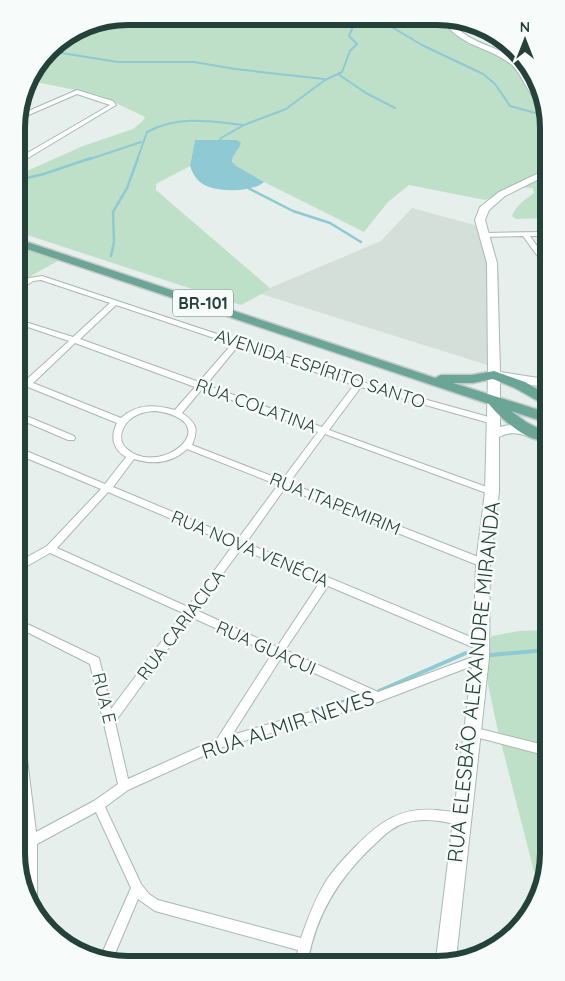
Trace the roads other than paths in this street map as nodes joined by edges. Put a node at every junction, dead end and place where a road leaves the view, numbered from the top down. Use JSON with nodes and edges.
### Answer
{"nodes":[{"id":1,"x":449,"y":26,"type":"edge"},
{"id":2,"x":523,"y":71,"type":"edge"},
{"id":3,"x":26,"y":114,"type":"edge"},
{"id":4,"x":25,"y":158,"type":"edge"},
{"id":5,"x":540,"y":175,"type":"edge"},
{"id":6,"x":525,"y":234,"type":"junction"},
{"id":7,"x":540,"y":234,"type":"edge"},
{"id":8,"x":485,"y":235,"type":"junction"},
{"id":9,"x":25,"y":244,"type":"edge"},
{"id":10,"x":540,"y":255,"type":"edge"},
{"id":11,"x":25,"y":284,"type":"edge"},
{"id":12,"x":114,"y":303,"type":"junction"},
{"id":13,"x":25,"y":324,"type":"edge"},
{"id":14,"x":75,"y":340,"type":"junction"},
{"id":15,"x":237,"y":343,"type":"junction"},
{"id":16,"x":494,"y":375,"type":"junction"},
{"id":17,"x":415,"y":376,"type":"junction"},
{"id":18,"x":25,"y":382,"type":"edge"},
{"id":19,"x":28,"y":383,"type":"junction"},
{"id":20,"x":359,"y":384,"type":"junction"},
{"id":21,"x":25,"y":386,"type":"edge"},
{"id":22,"x":199,"y":386,"type":"junction"},
{"id":23,"x":540,"y":390,"type":"edge"},
{"id":24,"x":493,"y":400,"type":"junction"},
{"id":25,"x":178,"y":412,"type":"junction"},
{"id":26,"x":540,"y":415,"type":"edge"},
{"id":27,"x":25,"y":419,"type":"edge"},
{"id":28,"x":493,"y":421,"type":"junction"},
{"id":29,"x":122,"y":422,"type":"junction"},
{"id":30,"x":517,"y":428,"type":"junction"},
{"id":31,"x":323,"y":431,"type":"junction"},
{"id":32,"x":492,"y":435,"type":"junction"},
{"id":33,"x":540,"y":435,"type":"edge"},
{"id":34,"x":540,"y":436,"type":"edge"},
{"id":35,"x":71,"y":438,"type":"dead end"},
{"id":36,"x":187,"y":446,"type":"junction"},
{"id":37,"x":25,"y":454,"type":"edge"},
{"id":38,"x":132,"y":456,"type":"junction"},
{"id":39,"x":283,"y":484,"type":"junction"},
{"id":40,"x":107,"y":488,"type":"junction"},
{"id":41,"x":492,"y":492,"type":"junction"},
{"id":42,"x":241,"y":545,"type":"junction"},
{"id":43,"x":50,"y":549,"type":"junction"},
{"id":44,"x":25,"y":563,"type":"edge"},
{"id":45,"x":483,"y":563,"type":"junction"},
{"id":46,"x":326,"y":581,"type":"junction"},
{"id":47,"x":189,"y":613,"type":"junction"},
{"id":48,"x":25,"y":627,"type":"edge"},
{"id":49,"x":481,"y":652,"type":"junction"},
{"id":50,"x":278,"y":653,"type":"junction"},
{"id":51,"x":378,"y":697,"type":"junction"},
{"id":52,"x":109,"y":721,"type":"junction"},
{"id":53,"x":472,"y":732,"type":"junction"},
{"id":54,"x":221,"y":743,"type":"junction"},
{"id":55,"x":540,"y":749,"type":"edge"},
{"id":56,"x":124,"y":786,"type":"junction"},
{"id":57,"x":98,"y":805,"type":"junction"},
{"id":58,"x":25,"y":815,"type":"edge"},
{"id":59,"x":462,"y":820,"type":"junction"},
{"id":60,"x":27,"y":843,"type":"edge"},
{"id":61,"x":30,"y":885,"type":"edge"},
{"id":62,"x":137,"y":888,"type":"junction"},
{"id":63,"x":304,"y":945,"type":"junction"},
{"id":64,"x":109,"y":954,"type":"edge"},
{"id":65,"x":303,"y":956,"type":"edge"},
{"id":66,"x":446,"y":956,"type":"edge"}],
"edges":[{"from":1,"to":2,"type":"street"},
{"from":3,"to":4,"type":"street"},
{"from":5,"to":8,"type":"street","name":"RUA ELESBÃO ALEXANDRE MIRANDA"},
{"from":6,"to":7,"type":"street"},
{"from":6,"to":8,"type":"street"},
{"from":6,"to":10,"type":"street"},
{"from":8,"to":16,"type":"street","name":"RUA ELESBÃO ALEXANDRE MIRANDA"},
{"from":9,"to":17,"type":"main road","number":"BR-101"},
{"from":11,"to":12,"type":"street","name":"AVENIDA ESPÍRITO SANTO"},
{"from":12,"to":14,"type":"street"},
{"from":12,"to":15,"type":"street","name":"AVENIDA ESPÍRITO SANTO"},
{"from":13,"to":14,"type":"street","name":"RUA COLATINA"},
{"from":14,"to":19,"type":"street"},
{"from":14,"to":22,"type":"street","name":"RUA COLATINA"},
{"from":15,"to":20,"type":"street","name":"AVENIDA ESPÍRITO SANTO"},
{"from":15,"to":22,"type":"street"},
{"from":16,"to":17,"type":"main road"},
{"from":16,"to":23,"type":"main road"},
{"from":16,"to":24,"type":"street","name":"RUA ELESBÃO ALEXANDRE MIRANDA"},
{"from":17,"to":24,"type":"main road","number":"BR-101"},
{"from":18,"to":19,"type":"street"},
{"from":19,"to":21,"type":"street"},
{"from":19,"to":29,"type":"street"},
{"from":20,"to":28,"type":"street","name":"AVENIDA ESPÍRITO SANTO"},
{"from":20,"to":31,"type":"street","name":"RUA CARIACICA"},
{"from":22,"to":25,"type":"street"},
{"from":22,"to":31,"type":"street","name":"RUA COLATINA"},
{"from":24,"to":26,"type":"main road","number":"BR-101"},
{"from":24,"to":28,"type":"street","name":"RUA ELESBÃO ALEXANDRE MIRANDA"},
{"from":24,"to":33,"type":"main road"},
{"from":25,"to":29,"type":"street"},
{"from":25,"to":36,"type":"street"},
{"from":27,"to":35,"type":"street"},
{"from":28,"to":30,"type":"street"},
{"from":28,"to":32,"type":"street","name":"RUA ELESBÃO ALEXANDRE MIRANDA"},
{"from":29,"to":38,"type":"street"},
{"from":30,"to":32,"type":"street"},
{"from":30,"to":34,"type":"street"},
{"from":31,"to":39,"type":"street","name":"RUA CARIACICA"},
{"from":31,"to":41,"type":"street","name":"RUA COLATINA"},
{"from":32,"to":41,"type":"street","name":"RUA ELESBÃO ALEXANDRE MIRANDA"},
{"from":36,"to":38,"type":"street"},
{"from":36,"to":39,"type":"street","name":"RUA ITAPEMIRIM"},
{"from":37,"to":40,"type":"street","name":"RUA NOVA VENÉCIA"},
{"from":38,"to":40,"type":"street"},
{"from":39,"to":42,"type":"street","name":"RUA CARIACICA"},
{"from":39,"to":45,"type":"street","name":"RUA ITAPEMIRIM"},
{"from":40,"to":42,"type":"street","name":"RUA NOVA VENÉCIA"},
{"from":40,"to":43,"type":"street"},
{"from":41,"to":45,"type":"street","name":"RUA ELESBÃO ALEXANDRE MIRANDA"},
{"from":42,"to":46,"type":"street","name":"RUA NOVA VENÉCIA"},
{"from":42,"to":47,"type":"street","name":"RUA CARIACICA"},
{"from":43,"to":44,"type":"street"},
{"from":43,"to":47,"type":"street","name":"RUA GUAÇUI"},
{"from":45,"to":49,"type":"street","name":"RUA ELESBÃO ALEXANDRE MIRANDA"},
{"from":46,"to":49,"type":"street","name":"RUA NOVA VENÉCIA"},
{"from":46,"to":50,"type":"street"},
{"from":47,"to":50,"type":"street","name":"RUA GUAÇUI"},
{"from":47,"to":52,"type":"street","name":"RUA CARIACICA"},
{"from":48,"to":52,"type":"street","name":"RUA E"},
{"from":49,"to":51,"type":"street","name":"RUA ALMIR NEVES"},
{"from":49,"to":53,"type":"street","name":"RUA ELESBÃO ALEXANDRE MIRANDA"},
{"from":50,"to":51,"type":"street","name":"RUA GUAÇUI"},
{"from":50,"to":54,"type":"street"},
{"from":51,"to":54,"type":"street","name":"RUA ALMIR NEVES"},
{"from":52,"to":56,"type":"street","name":"RUA E"},
{"from":53,"to":55,"type":"street"},
{"from":53,"to":59,"type":"street","name":"RUA ELESBÃO ALEXANDRE MIRANDA"},
{"from":54,"to":56,"type":"street","name":"RUA ALMIR NEVES"},
{"from":56,"to":57,"type":"street","name":"RUA ALMIR NEVES"},
{"from":57,"to":60,"type":"street","name":"RUA ALMIR NEVES"},
{"from":57,"to":62,"type":"street"},
{"from":58,"to":60,"type":"street"},
{"from":59,"to":63,"type":"street"},
{"from":59,"to":66,"type":"street","name":"RUA ELESBÃO ALEXANDRE MIRANDA"},
{"from":60,"to":61,"type":"street"},
{"from":62,"to":63,"type":"street"},
{"from":62,"to":64,"type":"street"},
{"from":63,"to":65,"type":"street"}]}
